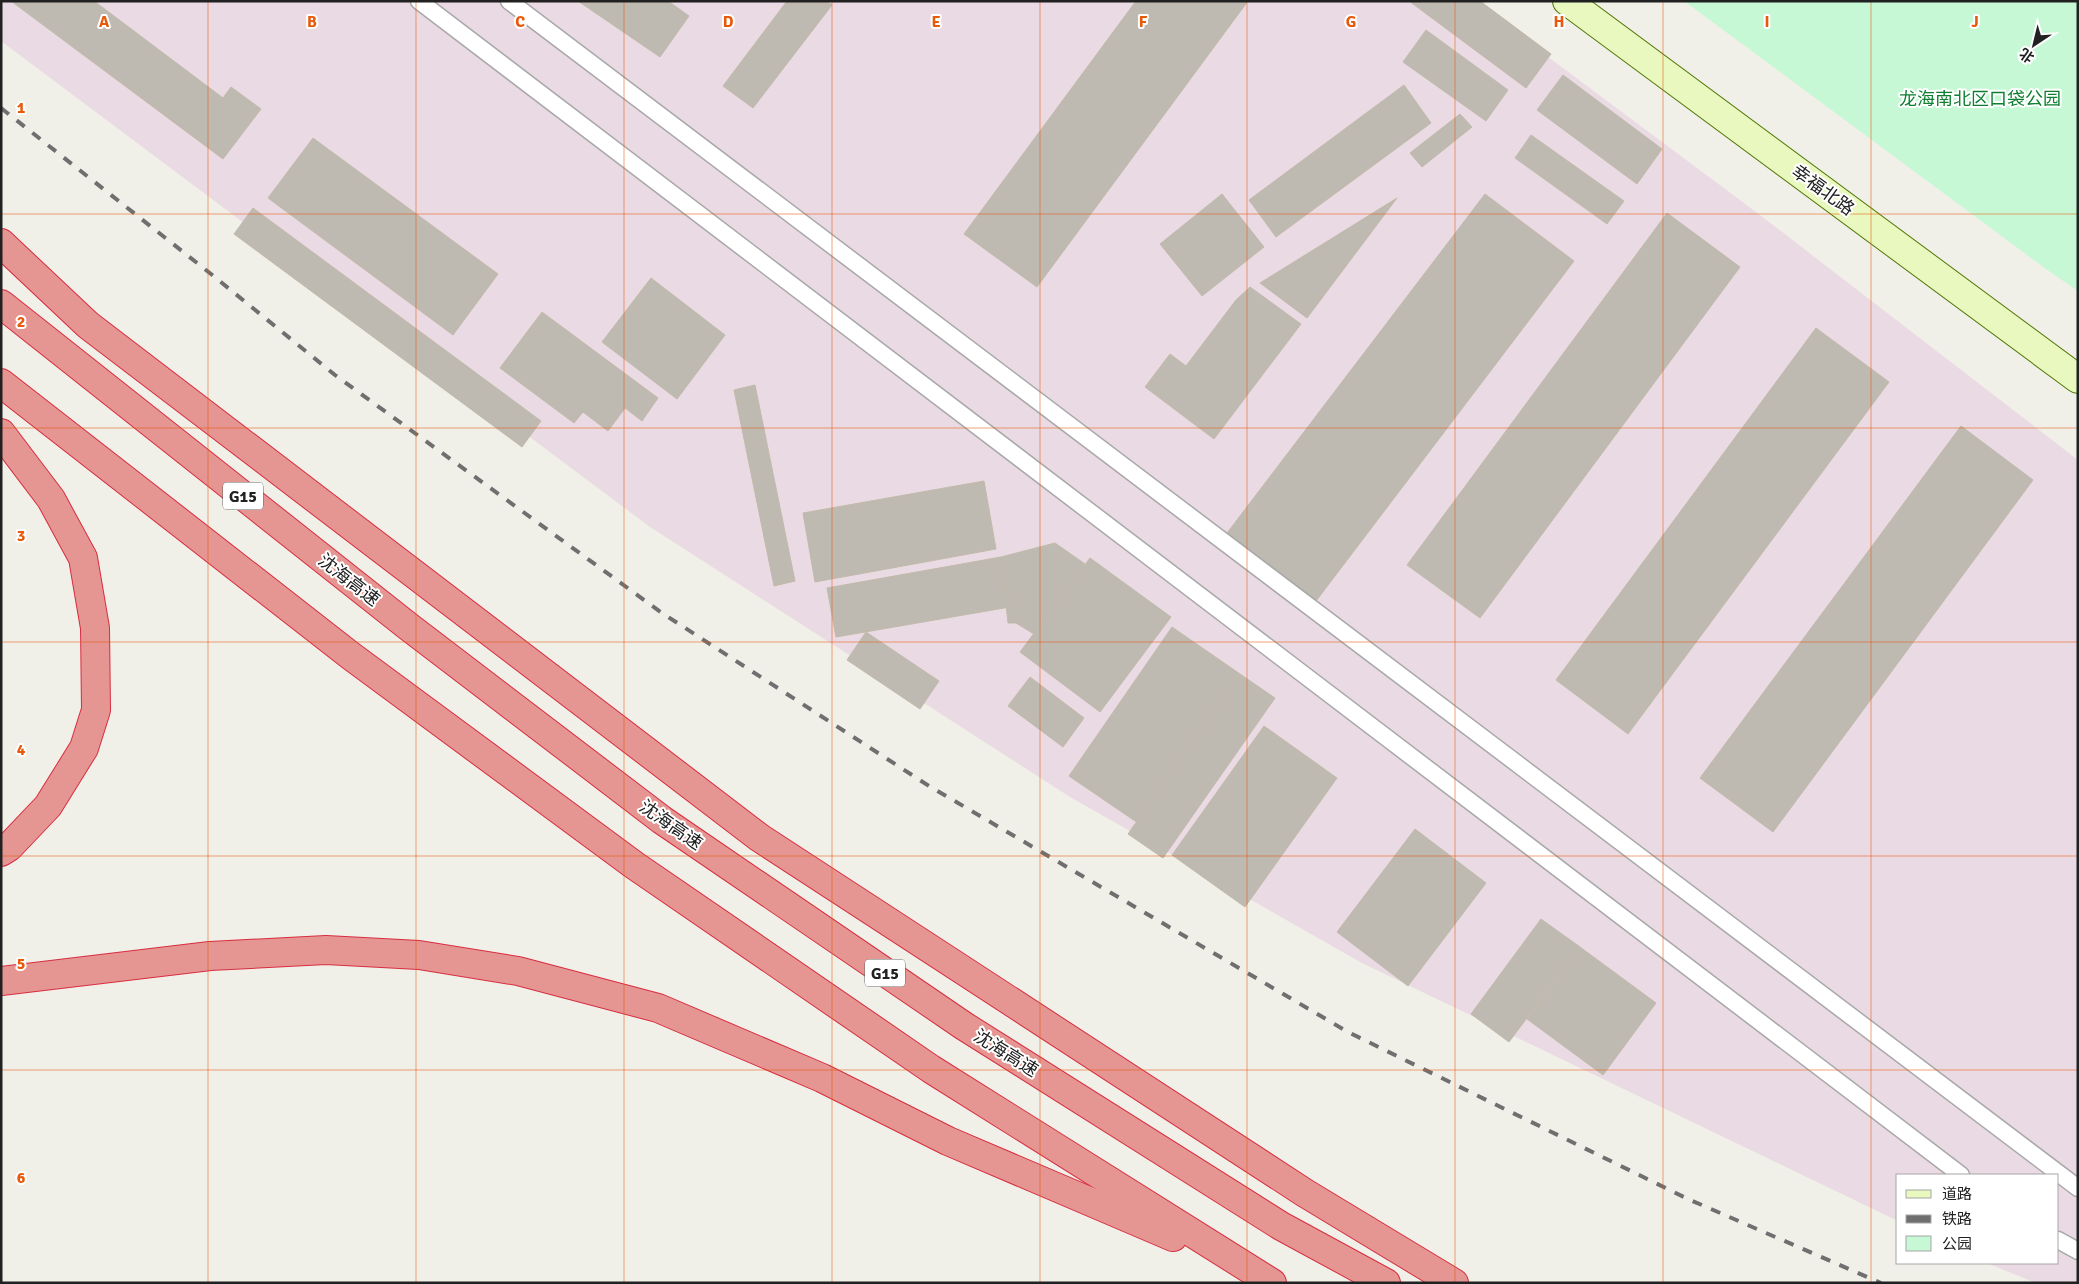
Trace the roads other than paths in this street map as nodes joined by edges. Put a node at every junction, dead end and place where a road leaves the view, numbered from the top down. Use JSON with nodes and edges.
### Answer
{"nodes":[{"id":1,"x":419,"y":1,"type":"edge"},
{"id":2,"x":508,"y":1,"type":"edge"},
{"id":3,"x":1567,"y":1,"type":"edge"},
{"id":4,"x":1,"y":243,"type":"edge"},
{"id":5,"x":1,"y":304,"type":"edge"},
{"id":6,"x":2078,"y":379,"type":"edge"},
{"id":7,"x":1,"y":383,"type":"edge"},
{"id":8,"x":1,"y":433,"type":"edge"},
{"id":9,"x":1,"y":852,"type":"edge"},
{"id":10,"x":1,"y":981,"type":"edge"},
{"id":11,"x":1960,"y":1174,"type":"edge"},
{"id":12,"x":2078,"y":1188,"type":"edge"},
{"id":13,"x":2059,"y":1241,"type":"edge"},
{"id":14,"x":2078,"y":1251,"type":"edge"},
{"id":15,"x":1262,"y":1276,"type":"edge"},
{"id":16,"x":1386,"y":1283,"type":"edge"},
{"id":17,"x":1454,"y":1283,"type":"edge"}],
"edges":[{"from":1,"to":11,"type":"lane"},
{"from":2,"to":12,"type":"lane"},
{"from":3,"to":6,"type":"main road","name":"幸福北路"},
{"from":4,"to":17,"type":"highway"},
{"from":5,"to":16,"type":"highway","name":"沈海高速","number":"G15"},
{"from":7,"to":15,"type":"highway"},
{"from":8,"to":9,"type":"highway"},
{"from":10,"to":15,"type":"highway"},
{"from":13,"to":14,"type":"lane"}]}
